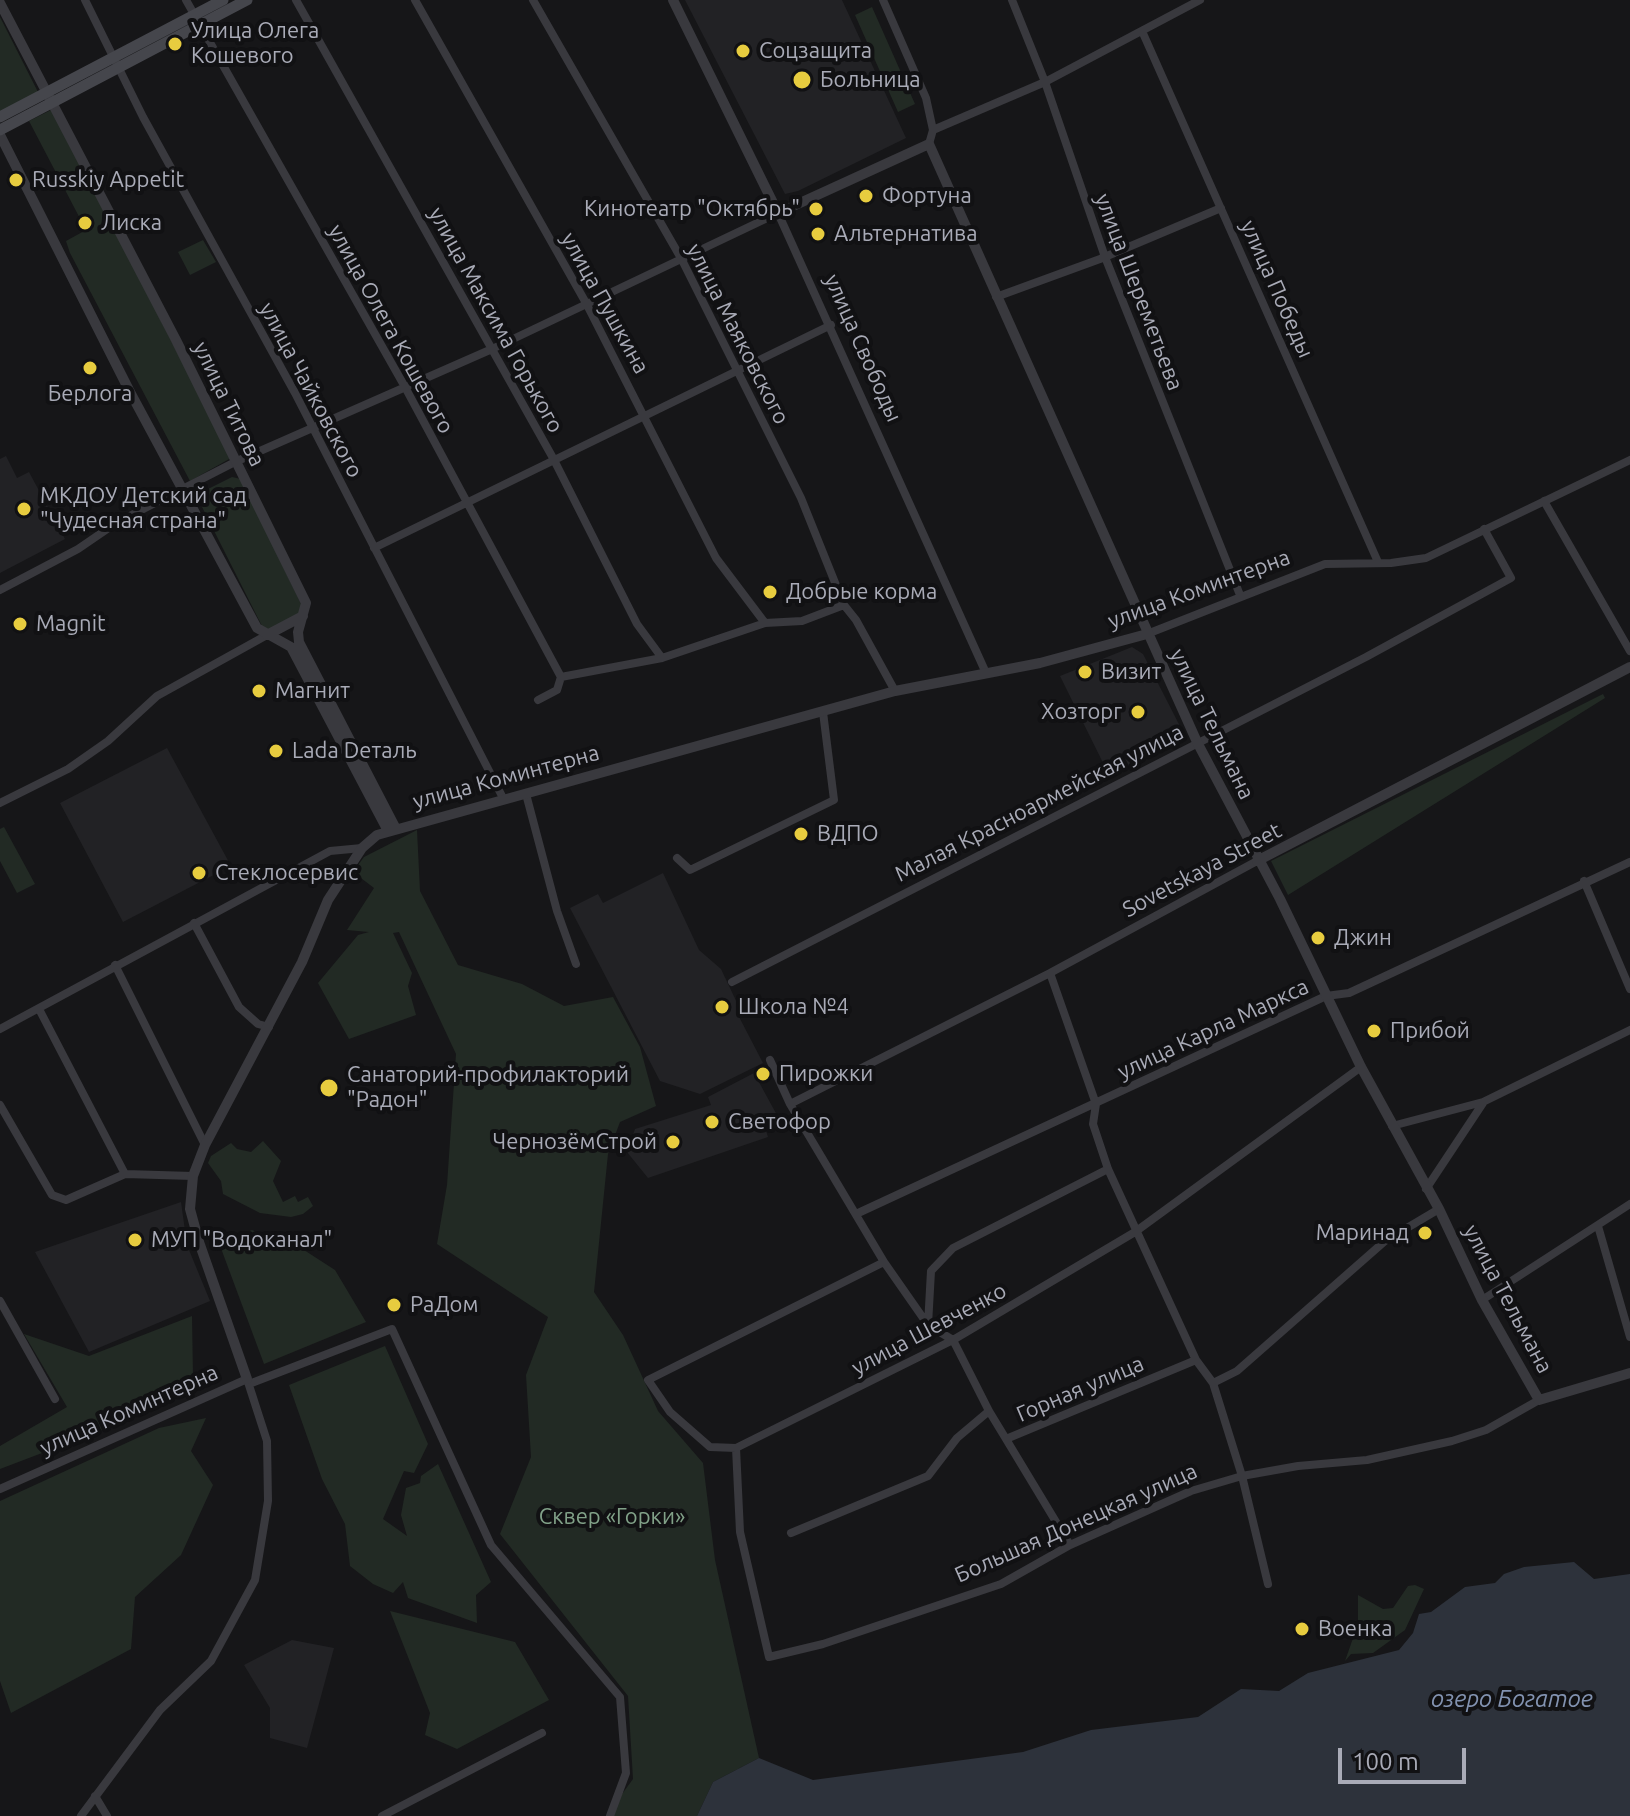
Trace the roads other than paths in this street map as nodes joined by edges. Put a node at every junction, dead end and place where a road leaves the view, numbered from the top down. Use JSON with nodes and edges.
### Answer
{"nodes":[{"id":1,"x":85,"y":0,"type":"edge"},
{"id":2,"x":186,"y":0,"type":"edge"},
{"id":3,"x":223,"y":0,"type":"edge"},
{"id":4,"x":247,"y":0,"type":"edge"},
{"id":5,"x":296,"y":0,"type":"edge"},
{"id":6,"x":415,"y":0,"type":"edge"},
{"id":7,"x":533,"y":0,"type":"edge"},
{"id":8,"x":673,"y":0,"type":"edge"},
{"id":9,"x":883,"y":0,"type":"edge"},
{"id":10,"x":1012,"y":0,"type":"edge"},
{"id":11,"x":1200,"y":0,"type":"edge"},
{"id":12,"x":0,"y":3,"type":"edge"},
{"id":13,"x":197,"y":20,"type":"junction"},
{"id":14,"x":1142,"y":31,"type":"junction"},
{"id":15,"x":116,"y":63,"type":"junction"},
{"id":16,"x":1045,"y":82,"type":"junction"},
{"id":17,"x":50,"y":97,"type":"junction"},
{"id":18,"x":0,"y":117,"type":"edge"},
{"id":19,"x":933,"y":130,"type":"junction"},
{"id":20,"x":0,"y":133,"type":"edge"},
{"id":21,"x":929,"y":144,"type":"junction"},
{"id":22,"x":1221,"y":208,"type":"junction"},
{"id":23,"x":778,"y":213,"type":"junction"},
{"id":24,"x":1105,"y":257,"type":"junction"},
{"id":25,"x":682,"y":260,"type":"junction"},
{"id":26,"x":996,"y":297,"type":"junction"},
{"id":27,"x":586,"y":303,"type":"junction"},
{"id":28,"x":831,"y":325,"type":"junction"},
{"id":29,"x":492,"y":349,"type":"junction"},
{"id":30,"x":737,"y":369,"type":"junction"},
{"id":31,"x":405,"y":387,"type":"junction"},
{"id":32,"x":645,"y":413,"type":"junction"},
{"id":33,"x":314,"y":430,"type":"junction"},
{"id":34,"x":553,"y":458,"type":"junction"},
{"id":35,"x":1630,"y":460,"type":"edge"},
{"id":36,"x":235,"y":462,"type":"junction"},
{"id":37,"x":182,"y":489,"type":"junction"},
{"id":38,"x":464,"y":501,"type":"junction"},
{"id":39,"x":1544,"y":501,"type":"junction"},
{"id":40,"x":1484,"y":529,"type":"junction"},
{"id":41,"x":374,"y":548,"type":"junction"},
{"id":42,"x":1378,"y":562,"type":"junction"},
{"id":43,"x":0,"y":590,"type":"edge"},
{"id":44,"x":1240,"y":595,"type":"junction"},
{"id":45,"x":844,"y":605,"type":"junction"},
{"id":46,"x":303,"y":616,"type":"junction"},
{"id":47,"x":765,"y":623,"type":"junction"},
{"id":48,"x":257,"y":628,"type":"junction"},
{"id":49,"x":1147,"y":634,"type":"junction"},
{"id":50,"x":267,"y":635,"type":"junction"},
{"id":51,"x":252,"y":643,"type":"junction"},
{"id":52,"x":1630,"y":651,"type":"edge"},
{"id":53,"x":662,"y":658,"type":"junction"},
{"id":54,"x":1630,"y":667,"type":"edge"},
{"id":55,"x":986,"y":673,"type":"junction"},
{"id":56,"x":561,"y":677,"type":"junction"},
{"id":57,"x":895,"y":691,"type":"junction"},
{"id":58,"x":538,"y":700,"type":"dead end"},
{"id":59,"x":823,"y":712,"type":"junction"},
{"id":60,"x":1197,"y":742,"type":"junction"},
{"id":61,"x":526,"y":794,"type":"junction"},
{"id":62,"x":503,"y":798,"type":"junction"},
{"id":63,"x":0,"y":803,"type":"edge"},
{"id":64,"x":391,"y":829,"type":"junction"},
{"id":65,"x":362,"y":848,"type":"junction"},
{"id":66,"x":677,"y":858,"type":"dead end"},
{"id":67,"x":1257,"y":861,"type":"junction"},
{"id":68,"x":1630,"y":862,"type":"edge"},
{"id":69,"x":1584,"y":881,"type":"junction"},
{"id":70,"x":194,"y":923,"type":"junction"},
{"id":71,"x":576,"y":964,"type":"dead end"},
{"id":72,"x":115,"y":965,"type":"junction"},
{"id":73,"x":1050,"y":973,"type":"junction"},
{"id":74,"x":732,"y":982,"type":"dead end"},
{"id":75,"x":1630,"y":989,"type":"edge"},
{"id":76,"x":1326,"y":996,"type":"junction"},
{"id":77,"x":39,"y":1009,"type":"junction"},
{"id":78,"x":269,"y":1027,"type":"junction"},
{"id":79,"x":0,"y":1029,"type":"edge"},
{"id":80,"x":1630,"y":1030,"type":"edge"},
{"id":81,"x":770,"y":1060,"type":"dead end"},
{"id":82,"x":1361,"y":1067,"type":"junction"},
{"id":83,"x":1483,"y":1102,"type":"junction"},
{"id":84,"x":790,"y":1104,"type":"junction"},
{"id":85,"x":1096,"y":1104,"type":"junction"},
{"id":86,"x":0,"y":1105,"type":"edge"},
{"id":87,"x":1392,"y":1126,"type":"junction"},
{"id":88,"x":205,"y":1145,"type":"junction"},
{"id":89,"x":1108,"y":1169,"type":"junction"},
{"id":90,"x":125,"y":1174,"type":"junction"},
{"id":91,"x":193,"y":1176,"type":"junction"},
{"id":92,"x":1426,"y":1189,"type":"junction"},
{"id":93,"x":1630,"y":1204,"type":"edge"},
{"id":94,"x":1439,"y":1209,"type":"junction"},
{"id":95,"x":856,"y":1214,"type":"junction"},
{"id":96,"x":1598,"y":1226,"type":"junction"},
{"id":97,"x":1135,"y":1232,"type":"junction"},
{"id":98,"x":884,"y":1262,"type":"junction"},
{"id":99,"x":1482,"y":1300,"type":"junction"},
{"id":100,"x":0,"y":1301,"type":"edge"},
{"id":101,"x":928,"y":1325,"type":"junction"},
{"id":102,"x":1630,"y":1337,"type":"edge"},
{"id":103,"x":953,"y":1340,"type":"junction"},
{"id":104,"x":1196,"y":1360,"type":"junction"},
{"id":105,"x":1630,"y":1373,"type":"edge"},
{"id":106,"x":248,"y":1382,"type":"junction"},
{"id":107,"x":1213,"y":1383,"type":"junction"},
{"id":108,"x":55,"y":1399,"type":"dead end"},
{"id":109,"x":1539,"y":1400,"type":"junction"},
{"id":110,"x":989,"y":1411,"type":"junction"},
{"id":111,"x":1006,"y":1439,"type":"junction"},
{"id":112,"x":736,"y":1448,"type":"junction"},
{"id":113,"x":1242,"y":1476,"type":"junction"},
{"id":114,"x":0,"y":1489,"type":"edge"},
{"id":115,"x":791,"y":1533,"type":"dead end"},
{"id":116,"x":1070,"y":1545,"type":"junction"},
{"id":117,"x":1268,"y":1584,"type":"dead end"},
{"id":118,"x":542,"y":1733,"type":"dead end"},
{"id":119,"x":95,"y":1796,"type":"junction"},
{"id":120,"x":81,"y":1816,"type":"edge"},
{"id":121,"x":107,"y":1816,"type":"edge"},
{"id":122,"x":382,"y":1816,"type":"edge"},
{"id":123,"x":610,"y":1816,"type":"edge"}],
"edges":[{"from":1,"to":15,"type":"street","name":"улица Чайковского"},
{"from":2,"to":13,"type":"street","name":"улица Олега Кошевого"},
{"from":3,"to":13,"type":"main road"},
{"from":4,"to":13,"type":"main road"},
{"from":5,"to":29,"type":"street","name":"улица Максима Горького"},
{"from":6,"to":27,"type":"street","name":"улица Пушкина"},
{"from":7,"to":25,"type":"street","name":"улица Маяковского"},
{"from":8,"to":23,"type":"street","name":"улица Свободы"},
{"from":9,"to":19,"type":"street"},
{"from":10,"to":16,"type":"street","name":"улица Шереметьева"},
{"from":11,"to":14,"type":"street"},
{"from":12,"to":17,"type":"street","name":"улица Титова"},
{"from":13,"to":15,"type":"main road"},
{"from":13,"to":31,"type":"street","name":"улица Олега Кошевого"},
{"from":14,"to":16,"type":"street"},
{"from":14,"to":22,"type":"street","name":"улица Победы"},
{"from":15,"to":17,"type":"main road"},
{"from":15,"to":33,"type":"street","name":"улица Чайковского"},
{"from":16,"to":19,"type":"street"},
{"from":16,"to":24,"type":"street","name":"улица Шереметьева"},
{"from":17,"to":18,"type":"main road"},
{"from":17,"to":20,"type":"main road"},
{"from":17,"to":36,"type":"street","name":"улица Титова"},
{"from":19,"to":21,"type":"street"},
{"from":20,"to":37,"type":"street"},
{"from":21,"to":23,"type":"street"},
{"from":21,"to":26,"type":"street","name":"улица Тельмана"},
{"from":22,"to":24,"type":"street"},
{"from":22,"to":42,"type":"street","name":"улица Победы"},
{"from":23,"to":25,"type":"street"},
{"from":23,"to":28,"type":"street","name":"улица Свободы"},
{"from":24,"to":26,"type":"street"},
{"from":24,"to":44,"type":"street","name":"улица Шереметьева"},
{"from":25,"to":27,"type":"street"},
{"from":25,"to":30,"type":"street","name":"улица Маяковского"},
{"from":26,"to":49,"type":"street","name":"улица Тельмана"},
{"from":27,"to":29,"type":"street"},
{"from":27,"to":32,"type":"street","name":"улица Пушкина"},
{"from":28,"to":30,"type":"street"},
{"from":28,"to":55,"type":"street","name":"улица Свободы"},
{"from":29,"to":31,"type":"street"},
{"from":29,"to":34,"type":"street","name":"улица Максима Горького"},
{"from":30,"to":32,"type":"street"},
{"from":30,"to":45,"type":"street","name":"улица Маяковского"},
{"from":31,"to":33,"type":"street"},
{"from":31,"to":38,"type":"street","name":"улица Олега Кошевого"},
{"from":32,"to":34,"type":"street"},
{"from":32,"to":47,"type":"street","name":"улица Пушкина"},
{"from":33,"to":36,"type":"street"},
{"from":33,"to":41,"type":"street","name":"улица Чайковского"},
{"from":34,"to":38,"type":"street"},
{"from":34,"to":53,"type":"street","name":"улица Максима Горького"},
{"from":35,"to":39,"type":"street"},
{"from":36,"to":37,"type":"street"},
{"from":36,"to":46,"type":"street","name":"улица Титова"},
{"from":37,"to":43,"type":"street"},
{"from":37,"to":48,"type":"street"},
{"from":38,"to":41,"type":"street"},
{"from":38,"to":56,"type":"street","name":"улица Олега Кошевого"},
{"from":39,"to":40,"type":"street"},
{"from":39,"to":52,"type":"street"},
{"from":40,"to":42,"type":"street","name":"улица Коминтерна"},
{"from":40,"to":60,"type":"street","name":"Малая Красноармейская улица"},
{"from":41,"to":62,"type":"street","name":"улица Чайковского"},
{"from":42,"to":44,"type":"street","name":"улица Коминтерна"},
{"from":44,"to":49,"type":"street","name":"улица Коминтерна"},
{"from":45,"to":47,"type":"street"},
{"from":45,"to":57,"type":"street","name":"улица Маяковского"},
{"from":46,"to":50,"type":"street"},
{"from":46,"to":64,"type":"street","name":"улица Титова"},
{"from":47,"to":53,"type":"street"},
{"from":48,"to":50,"type":"street"},
{"from":48,"to":51,"type":"street"},
{"from":49,"to":55,"type":"street","name":"улица Коминтерна"},
{"from":49,"to":60,"type":"street","name":"улица Тельмана"},
{"from":50,"to":51,"type":"street"},
{"from":50,"to":64,"type":"street"},
{"from":51,"to":63,"type":"street"},
{"from":53,"to":56,"type":"street"},
{"from":54,"to":67,"type":"street","name":"Sovetskaya Street"},
{"from":55,"to":57,"type":"street","name":"улица Коминтерна"},
{"from":56,"to":58,"type":"street"},
{"from":57,"to":59,"type":"street","name":"улица Коминтерна"},
{"from":59,"to":61,"type":"street","name":"улица Коминтерна"},
{"from":59,"to":66,"type":"street"},
{"from":60,"to":67,"type":"street","name":"улица Тельмана"},
{"from":60,"to":74,"type":"street","name":"Малая Красноармейская улица"},
{"from":61,"to":62,"type":"street","name":"улица Коминтерна"},
{"from":61,"to":71,"type":"street"},
{"from":62,"to":64,"type":"street","name":"улица Коминтерна"},
{"from":64,"to":65,"type":"street","name":"улица Коминтерна"},
{"from":65,"to":70,"type":"street"},
{"from":65,"to":78,"type":"street","name":"улица Коминтерна"},
{"from":67,"to":73,"type":"street","name":"Sovetskaya Street"},
{"from":67,"to":76,"type":"street","name":"улица Тельмана"},
{"from":68,"to":69,"type":"street","name":"улица Карла Маркса"},
{"from":69,"to":75,"type":"street"},
{"from":69,"to":76,"type":"street","name":"улица Карла Маркса"},
{"from":70,"to":72,"type":"street"},
{"from":70,"to":78,"type":"street"},
{"from":72,"to":77,"type":"street"},
{"from":72,"to":88,"type":"street"},
{"from":73,"to":84,"type":"street","name":"Sovetskaya Street"},
{"from":73,"to":85,"type":"street"},
{"from":76,"to":82,"type":"street","name":"улица Тельмана"},
{"from":76,"to":85,"type":"street","name":"улица Карла Маркса"},
{"from":77,"to":79,"type":"street"},
{"from":77,"to":90,"type":"street"},
{"from":78,"to":88,"type":"street","name":"улица Коминтерна"},
{"from":80,"to":83,"type":"street"},
{"from":81,"to":84,"type":"street"},
{"from":82,"to":87,"type":"street","name":"улица Тельмана"},
{"from":82,"to":97,"type":"street","name":"улица Шевченко"},
{"from":83,"to":87,"type":"street"},
{"from":83,"to":92,"type":"street"},
{"from":84,"to":95,"type":"street"},
{"from":85,"to":89,"type":"street"},
{"from":85,"to":95,"type":"street","name":"улица Карла Маркса"},
{"from":86,"to":90,"type":"street"},
{"from":87,"to":92,"type":"street","name":"улица Тельмана"},
{"from":88,"to":91,"type":"street","name":"улица Коминтерна"},
{"from":89,"to":97,"type":"street"},
{"from":89,"to":101,"type":"street"},
{"from":90,"to":91,"type":"street"},
{"from":91,"to":106,"type":"street","name":"улица Коминтерна"},
{"from":92,"to":94,"type":"street","name":"улица Тельмана"},
{"from":93,"to":96,"type":"street"},
{"from":94,"to":99,"type":"street","name":"улица Тельмана"},
{"from":94,"to":107,"type":"street"},
{"from":95,"to":98,"type":"street"},
{"from":96,"to":99,"type":"street"},
{"from":96,"to":102,"type":"street"},
{"from":97,"to":103,"type":"street","name":"улица Шевченко"},
{"from":97,"to":104,"type":"street"},
{"from":98,"to":101,"type":"street"},
{"from":98,"to":112,"type":"street"},
{"from":99,"to":109,"type":"street","name":"улица Тельмана"},
{"from":100,"to":108,"type":"street"},
{"from":101,"to":103,"type":"street"},
{"from":103,"to":110,"type":"street"},
{"from":103,"to":112,"type":"street","name":"улица Шевченко"},
{"from":104,"to":107,"type":"street"},
{"from":104,"to":111,"type":"street","name":"Горная улица"},
{"from":105,"to":109,"type":"street","name":"Большая Донецкая улица"},
{"from":106,"to":114,"type":"street","name":"улица Коминтерна"},
{"from":106,"to":119,"type":"street"},
{"from":106,"to":123,"type":"street"},
{"from":107,"to":113,"type":"street"},
{"from":109,"to":113,"type":"street","name":"Большая Донецкая улица"},
{"from":110,"to":111,"type":"street","name":"Горная улица"},
{"from":110,"to":115,"type":"street","name":"Горная улица"},
{"from":111,"to":116,"type":"street"},
{"from":112,"to":116,"type":"street","name":"Большая Донецкая улица"},
{"from":113,"to":116,"type":"street","name":"Большая Донецкая улица"},
{"from":113,"to":117,"type":"street"},
{"from":118,"to":122,"type":"street"},
{"from":119,"to":120,"type":"street"},
{"from":119,"to":121,"type":"street"}]}
